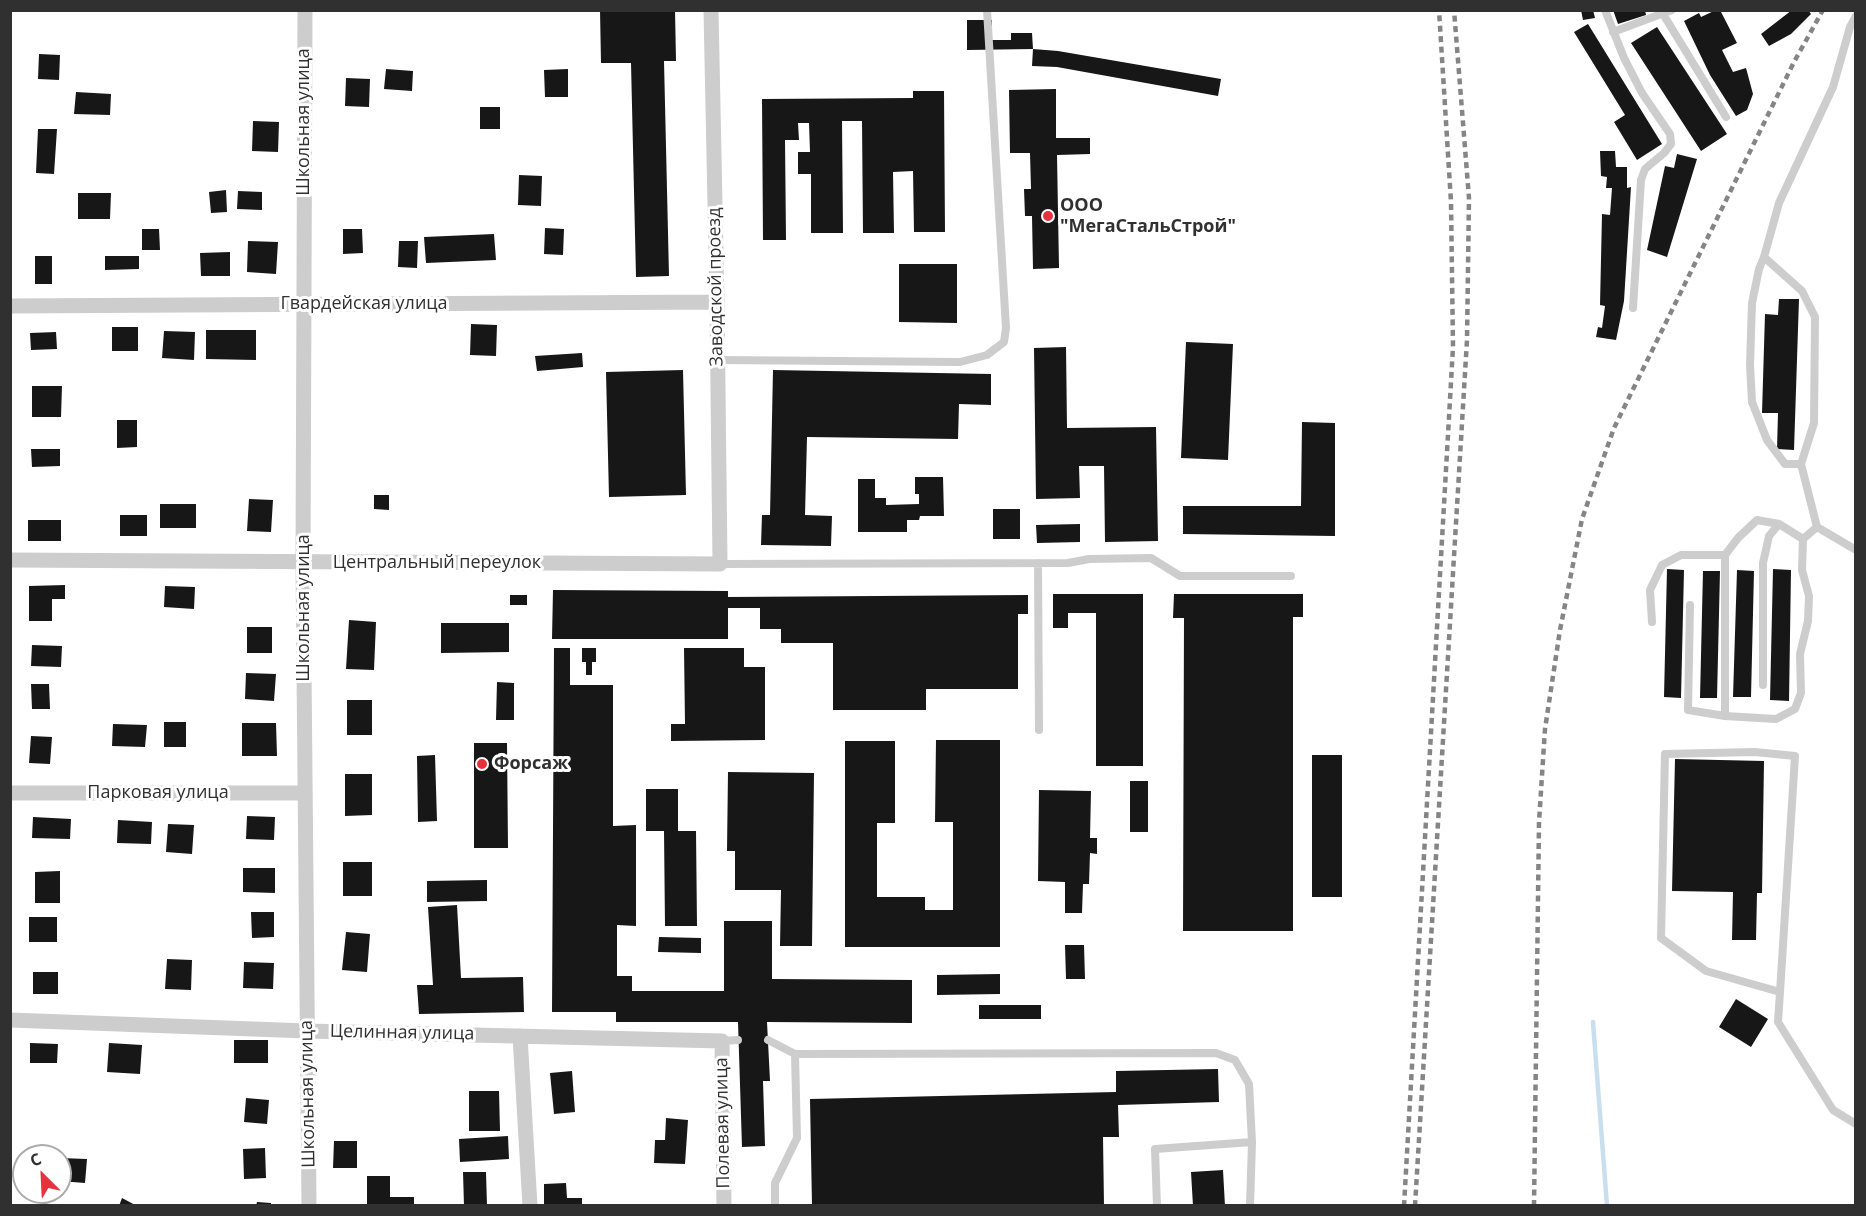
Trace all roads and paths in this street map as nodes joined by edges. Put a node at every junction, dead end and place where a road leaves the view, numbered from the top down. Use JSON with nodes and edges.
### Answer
{"nodes":[{"id":1,"x":305,"y":10,"type":"edge"},
{"id":2,"x":711,"y":10,"type":"edge"},
{"id":3,"x":987,"y":10,"type":"edge"},
{"id":4,"x":1605,"y":10,"type":"edge"},
{"id":5,"x":1672,"y":10,"type":"edge"},
{"id":6,"x":1663,"y":14,"type":"junction"},
{"id":7,"x":1856,"y":16,"type":"edge"},
{"id":8,"x":1613,"y":33,"type":"junction"},
{"id":9,"x":1726,"y":117,"type":"dead end"},
{"id":10,"x":1764,"y":257,"type":"junction"},
{"id":11,"x":717,"y":302,"type":"junction"},
{"id":12,"x":303,"y":305,"type":"junction"},
{"id":13,"x":10,"y":306,"type":"edge"},
{"id":14,"x":1634,"y":308,"type":"dead end"},
{"id":15,"x":718,"y":360,"type":"junction"},
{"id":16,"x":1801,"y":464,"type":"junction"},
{"id":17,"x":1779,"y":524,"type":"junction"},
{"id":18,"x":1817,"y":527,"type":"junction"},
{"id":19,"x":1803,"y":539,"type":"junction"},
{"id":20,"x":1856,"y":550,"type":"edge"},
{"id":21,"x":1725,"y":555,"type":"junction"},
{"id":22,"x":10,"y":560,"type":"edge"},
{"id":23,"x":303,"y":562,"type":"junction"},
{"id":24,"x":1038,"y":563,"type":"junction"},
{"id":25,"x":720,"y":564,"type":"junction"},
{"id":26,"x":1291,"y":576,"type":"dead end"},
{"id":27,"x":1690,"y":605,"type":"dead end"},
{"id":28,"x":1652,"y":622,"type":"dead end"},
{"id":29,"x":1763,"y":685,"type":"dead end"},
{"id":30,"x":1725,"y":716,"type":"junction"},
{"id":31,"x":1039,"y":730,"type":"dead end"},
{"id":32,"x":10,"y":793,"type":"edge"},
{"id":33,"x":305,"y":793,"type":"junction"},
{"id":34,"x":1780,"y":992,"type":"junction"},
{"id":35,"x":10,"y":1020,"type":"edge"},
{"id":36,"x":307,"y":1031,"type":"junction"},
{"id":37,"x":520,"y":1036,"type":"junction"},
{"id":38,"x":738,"y":1040,"type":"dead end"},
{"id":39,"x":768,"y":1040,"type":"dead end"},
{"id":40,"x":722,"y":1041,"type":"junction"},
{"id":41,"x":795,"y":1054,"type":"junction"},
{"id":42,"x":1856,"y":1124,"type":"edge"},
{"id":43,"x":1252,"y":1142,"type":"junction"},
{"id":44,"x":309,"y":1206,"type":"edge"},
{"id":45,"x":530,"y":1206,"type":"edge"},
{"id":46,"x":724,"y":1206,"type":"edge"},
{"id":47,"x":775,"y":1206,"type":"edge"},
{"id":48,"x":1157,"y":1206,"type":"edge"},
{"id":49,"x":1250,"y":1206,"type":"edge"}],
"edges":[{"from":1,"to":12,"type":"street","name":"Школьная улица"},
{"from":2,"to":11,"type":"street","name":"Заводской проезд"},
{"from":3,"to":15,"type":"lane"},
{"from":4,"to":8,"type":"lane"},
{"from":5,"to":6,"type":"lane"},
{"from":6,"to":8,"type":"lane"},
{"from":6,"to":9,"type":"lane"},
{"from":7,"to":10,"type":"lane"},
{"from":8,"to":14,"type":"lane"},
{"from":10,"to":16,"type":"lane"},
{"from":10,"to":16,"type":"lane"},
{"from":11,"to":12,"type":"street","name":"Гвардейская улица"},
{"from":11,"to":15,"type":"street","name":"Заводской проезд"},
{"from":12,"to":13,"type":"street","name":"Гвардейская улица"},
{"from":12,"to":23,"type":"street","name":"Школьная улица"},
{"from":15,"to":25,"type":"street","name":"Заводской проезд"},
{"from":16,"to":18,"type":"lane"},
{"from":17,"to":19,"type":"lane"},
{"from":17,"to":21,"type":"lane"},
{"from":17,"to":29,"type":"lane"},
{"from":18,"to":19,"type":"lane"},
{"from":18,"to":20,"type":"lane"},
{"from":19,"to":30,"type":"lane"},
{"from":21,"to":28,"type":"lane"},
{"from":21,"to":30,"type":"lane"},
{"from":22,"to":23,"type":"street","name":"Центральный переулок"},
{"from":23,"to":25,"type":"street","name":"Центральный переулок"},
{"from":23,"to":33,"type":"street","name":"Школьная улица"},
{"from":24,"to":25,"type":"lane"},
{"from":24,"to":26,"type":"lane"},
{"from":24,"to":31,"type":"lane"},
{"from":27,"to":30,"type":"lane"},
{"from":32,"to":33,"type":"street","name":"Парковая улица"},
{"from":33,"to":36,"type":"street","name":"Школьная улица"},
{"from":34,"to":34,"type":"lane"},
{"from":34,"to":42,"type":"lane"},
{"from":35,"to":36,"type":"street","name":"Целинная улица"},
{"from":36,"to":37,"type":"street","name":"Целинная улица"},
{"from":36,"to":44,"type":"street","name":"Школьная улица"},
{"from":37,"to":40,"type":"street","name":"Целинная улица"},
{"from":37,"to":45,"type":"street"},
{"from":38,"to":40,"type":"lane"},
{"from":39,"to":41,"type":"lane"},
{"from":40,"to":46,"type":"street","name":"Полевая улица"},
{"from":41,"to":43,"type":"lane"},
{"from":41,"to":47,"type":"lane"},
{"from":43,"to":48,"type":"lane"},
{"from":43,"to":49,"type":"lane"}]}
